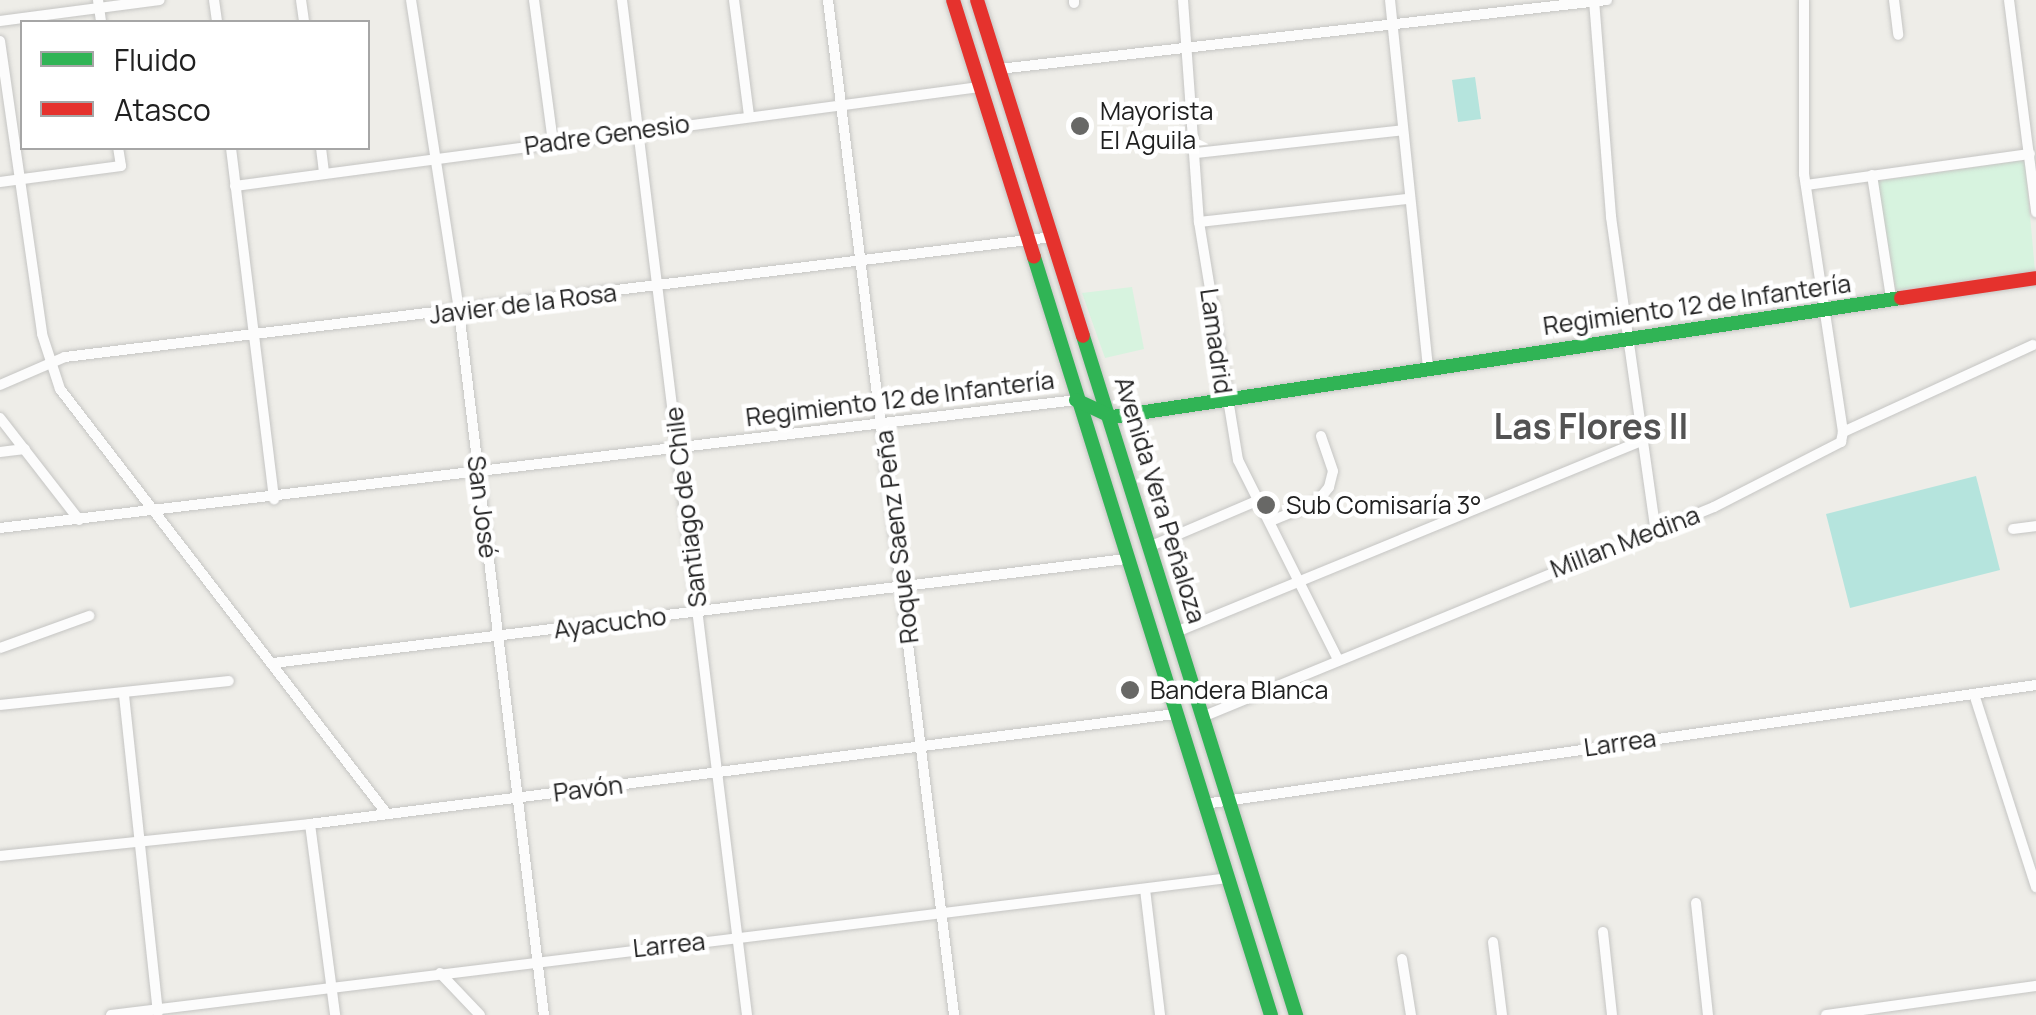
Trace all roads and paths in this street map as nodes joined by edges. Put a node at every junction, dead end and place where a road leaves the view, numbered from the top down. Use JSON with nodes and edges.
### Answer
{"nodes":[{"id":1,"x":160,"y":0,"type":"edge"},
{"id":2,"x":411,"y":0,"type":"edge"},
{"id":3,"x":534,"y":0,"type":"edge"},
{"id":4,"x":622,"y":0,"type":"edge"},
{"id":5,"x":734,"y":0,"type":"edge"},
{"id":6,"x":828,"y":0,"type":"edge"},
{"id":7,"x":953,"y":0,"type":"edge"},
{"id":8,"x":977,"y":0,"type":"edge"},
{"id":9,"x":1184,"y":0,"type":"edge"},
{"id":10,"x":1390,"y":0,"type":"edge"},
{"id":11,"x":1599,"y":0,"type":"edge"},
{"id":12,"x":1804,"y":0,"type":"edge"},
{"id":13,"x":1894,"y":0,"type":"edge"},
{"id":14,"x":2009,"y":0,"type":"edge"},
{"id":15,"x":99,"y":4,"type":"edge"},
{"id":16,"x":0,"y":20,"type":"edge"},
{"id":17,"x":1394,"y":24,"type":"junction"},
{"id":18,"x":1898,"y":36,"type":"dead end"},
{"id":19,"x":0,"y":42,"type":"edge"},
{"id":20,"x":1189,"y":48,"type":"junction"},
{"id":21,"x":998,"y":69,"type":"junction"},
{"id":22,"x":979,"y":87,"type":"junction"},
{"id":23,"x":842,"y":102,"type":"junction"},
{"id":24,"x":750,"y":115,"type":"junction"},
{"id":25,"x":638,"y":130,"type":"junction"},
{"id":26,"x":1403,"y":130,"type":"junction"},
{"id":27,"x":553,"y":142,"type":"junction"},
{"id":28,"x":118,"y":150,"type":"edge"},
{"id":29,"x":231,"y":150,"type":"edge"},
{"id":30,"x":321,"y":150,"type":"edge"},
{"id":31,"x":1196,"y":152,"type":"junction"},
{"id":32,"x":2030,"y":154,"type":"junction"},
{"id":33,"x":437,"y":158,"type":"junction"},
{"id":34,"x":2034,"y":169,"type":"edge"},
{"id":35,"x":324,"y":173,"type":"junction"},
{"id":36,"x":1872,"y":176,"type":"junction"},
{"id":37,"x":19,"y":179,"type":"junction"},
{"id":38,"x":0,"y":182,"type":"edge"},
{"id":39,"x":1806,"y":185,"type":"junction"},
{"id":40,"x":235,"y":186,"type":"junction"},
{"id":41,"x":1407,"y":199,"type":"junction"},
{"id":42,"x":2036,"y":212,"type":"edge"},
{"id":43,"x":1199,"y":222,"type":"junction"},
{"id":44,"x":1052,"y":237,"type":"junction"},
{"id":45,"x":1026,"y":241,"type":"junction"},
{"id":46,"x":864,"y":261,"type":"junction"},
{"id":47,"x":2036,"y":278,"type":"edge"},
{"id":48,"x":659,"y":287,"type":"junction"},
{"id":49,"x":1892,"y":298,"type":"junction"},
{"id":50,"x":1825,"y":309,"type":"junction"},
{"id":51,"x":459,"y":311,"type":"junction"},
{"id":52,"x":254,"y":338,"type":"junction"},
{"id":53,"x":1626,"y":338,"type":"junction"},
{"id":54,"x":2033,"y":345,"type":"dead end"},
{"id":55,"x":48,"y":363,"type":"junction"},
{"id":56,"x":1428,"y":367,"type":"junction"},
{"id":57,"x":0,"y":385,"type":"edge"},
{"id":58,"x":1224,"y":398,"type":"junction"},
{"id":59,"x":1076,"y":400,"type":"junction"},
{"id":60,"x":1112,"y":417,"type":"junction"},
{"id":61,"x":0,"y":418,"type":"edge"},
{"id":62,"x":884,"y":424,"type":"junction"},
{"id":63,"x":1843,"y":432,"type":"junction"},
{"id":64,"x":1321,"y":436,"type":"dead end"},
{"id":65,"x":1639,"y":442,"type":"junction"},
{"id":66,"x":24,"y":449,"type":"junction"},
{"id":67,"x":679,"y":449,"type":"junction"},
{"id":68,"x":0,"y":452,"type":"edge"},
{"id":69,"x":478,"y":474,"type":"junction"},
{"id":70,"x":274,"y":499,"type":"junction"},
{"id":71,"x":1258,"y":500,"type":"junction"},
{"id":72,"x":156,"y":514,"type":"junction"},
{"id":73,"x":79,"y":520,"type":"junction"},
{"id":74,"x":1271,"y":521,"type":"junction"},
{"id":75,"x":2036,"y":526,"type":"edge"},
{"id":76,"x":0,"y":528,"type":"edge"},
{"id":77,"x":1655,"y":528,"type":"junction"},
{"id":78,"x":2013,"y":529,"type":"dead end"},
{"id":79,"x":1151,"y":546,"type":"junction"},
{"id":80,"x":1126,"y":559,"type":"junction"},
{"id":81,"x":1300,"y":580,"type":"junction"},
{"id":82,"x":903,"y":588,"type":"junction"},
{"id":83,"x":699,"y":612,"type":"junction"},
{"id":84,"x":89,"y":616,"type":"dead end"},
{"id":85,"x":1176,"y":632,"type":"junction"},
{"id":86,"x":498,"y":637,"type":"junction"},
{"id":87,"x":0,"y":648,"type":"edge"},
{"id":88,"x":1337,"y":658,"type":"junction"},
{"id":89,"x":273,"y":663,"type":"junction"},
{"id":90,"x":229,"y":681,"type":"dead end"},
{"id":91,"x":2036,"y":686,"type":"edge"},
{"id":92,"x":1974,"y":694,"type":"junction"},
{"id":93,"x":124,"y":695,"type":"junction"},
{"id":94,"x":0,"y":705,"type":"edge"},
{"id":95,"x":1176,"y":714,"type":"junction"},
{"id":96,"x":1202,"y":716,"type":"junction"},
{"id":97,"x":922,"y":749,"type":"junction"},
{"id":98,"x":718,"y":774,"type":"junction"},
{"id":99,"x":516,"y":798,"type":"junction"},
{"id":100,"x":1229,"y":802,"type":"junction"},
{"id":101,"x":1204,"y":804,"type":"junction"},
{"id":102,"x":387,"y":814,"type":"junction"},
{"id":103,"x":310,"y":824,"type":"junction"},
{"id":104,"x":143,"y":840,"type":"junction"},
{"id":105,"x":0,"y":856,"type":"edge"},
{"id":106,"x":1228,"y":878,"type":"junction"},
{"id":107,"x":2036,"y":887,"type":"edge"},
{"id":108,"x":1145,"y":889,"type":"junction"},
{"id":109,"x":1696,"y":903,"type":"dead end"},
{"id":110,"x":942,"y":913,"type":"junction"},
{"id":111,"x":1602,"y":932,"type":"dead end"},
{"id":112,"x":738,"y":938,"type":"junction"},
{"id":113,"x":1492,"y":942,"type":"dead end"},
{"id":114,"x":1402,"y":958,"type":"dead end"},
{"id":115,"x":537,"y":960,"type":"junction"},
{"id":116,"x":440,"y":973,"type":"junction"},
{"id":117,"x":2036,"y":986,"type":"edge"},
{"id":118,"x":333,"y":987,"type":"junction"},
{"id":119,"x":542,"y":1000,"type":"junction"},
{"id":120,"x":1926,"y":1010,"type":"edge"},
{"id":121,"x":158,"y":1012,"type":"edge"},
{"id":122,"x":111,"y":1015,"type":"edge"},
{"id":123,"x":335,"y":1015,"type":"edge"},
{"id":124,"x":480,"y":1015,"type":"edge"},
{"id":125,"x":544,"y":1015,"type":"edge"},
{"id":126,"x":555,"y":1015,"type":"edge"},
{"id":127,"x":748,"y":1015,"type":"edge"},
{"id":128,"x":954,"y":1015,"type":"edge"},
{"id":129,"x":1160,"y":1015,"type":"edge"},
{"id":130,"x":1271,"y":1015,"type":"edge"},
{"id":131,"x":1296,"y":1015,"type":"edge"},
{"id":132,"x":1411,"y":1015,"type":"edge"},
{"id":133,"x":1502,"y":1015,"type":"edge"},
{"id":134,"x":1612,"y":1015,"type":"edge"},
{"id":135,"x":1708,"y":1015,"type":"edge"},
{"id":136,"x":1826,"y":1015,"type":"edge"}],
"edges":[{"from":1,"to":15,"type":"street"},
{"from":2,"to":33,"type":"street","name":"San José"},
{"from":3,"to":27,"type":"street"},
{"from":4,"to":25,"type":"street","name":"Santiago de Chile"},
{"from":5,"to":24,"type":"street"},
{"from":6,"to":23,"type":"street","name":"Roque Saenz Peña"},
{"from":7,"to":22,"type":"main road","name":"Avenida Vera Peñaloza"},
{"from":8,"to":21,"type":"main road","name":"Avenida Vera Peñaloza"},
{"from":9,"to":20,"type":"street","name":"Lamadrid"},
{"from":10,"to":17,"type":"street"},
{"from":11,"to":17,"type":"street"},
{"from":11,"to":53,"type":"street"},
{"from":12,"to":39,"type":"street"},
{"from":13,"to":18,"type":"street"},
{"from":14,"to":32,"type":"street"},
{"from":15,"to":16,"type":"street"},
{"from":17,"to":20,"type":"street"},
{"from":17,"to":26,"type":"street"},
{"from":19,"to":37,"type":"street"},
{"from":20,"to":21,"type":"street"},
{"from":20,"to":31,"type":"street","name":"Lamadrid"},
{"from":21,"to":44,"type":"main road","name":"Avenida Vera Peñaloza"},
{"from":22,"to":23,"type":"street","name":"Padre Genesio"},
{"from":22,"to":45,"type":"main road","name":"Avenida Vera Peñaloza"},
{"from":23,"to":24,"type":"street","name":"Padre Genesio"},
{"from":23,"to":46,"type":"street","name":"Roque Saenz Peña"},
{"from":24,"to":25,"type":"street","name":"Padre Genesio"},
{"from":25,"to":27,"type":"street","name":"Padre Genesio"},
{"from":25,"to":48,"type":"street","name":"Santiago de Chile"},
{"from":26,"to":31,"type":"street"},
{"from":26,"to":41,"type":"street"},
{"from":27,"to":33,"type":"street","name":"Padre Genesio"},
{"from":28,"to":37,"type":"street"},
{"from":29,"to":40,"type":"street"},
{"from":30,"to":35,"type":"street"},
{"from":31,"to":43,"type":"street","name":"Lamadrid"},
{"from":32,"to":34,"type":"street"},
{"from":32,"to":36,"type":"street"},
{"from":33,"to":35,"type":"street","name":"Padre Genesio"},
{"from":33,"to":51,"type":"street","name":"San José"},
{"from":34,"to":42,"type":"street"},
{"from":35,"to":40,"type":"street","name":"Padre Genesio"},
{"from":36,"to":39,"type":"street"},
{"from":36,"to":49,"type":"street"},
{"from":37,"to":38,"type":"street"},
{"from":37,"to":55,"type":"street"},
{"from":39,"to":50,"type":"street"},
{"from":40,"to":52,"type":"street"},
{"from":41,"to":43,"type":"street"},
{"from":41,"to":56,"type":"street"},
{"from":43,"to":58,"type":"street","name":"Lamadrid"},
{"from":44,"to":45,"type":"street","name":"Javier de la Rosa"},
{"from":44,"to":60,"type":"main road","name":"Avenida Vera Peñaloza"},
{"from":45,"to":46,"type":"street","name":"Javier de la Rosa"},
{"from":45,"to":59,"type":"main road","name":"Avenida Vera Peñaloza"},
{"from":46,"to":48,"type":"street","name":"Javier de la Rosa"},
{"from":46,"to":62,"type":"street","name":"Roque Saenz Peña"},
{"from":47,"to":49,"type":"main road","name":"Regimiento 12 de Infantería"},
{"from":48,"to":51,"type":"street","name":"Javier de la Rosa"},
{"from":48,"to":67,"type":"street","name":"Santiago de Chile"},
{"from":49,"to":50,"type":"main road","name":"Regimiento 12 de Infantería"},
{"from":50,"to":53,"type":"main road","name":"Regimiento 12 de Infantería"},
{"from":50,"to":63,"type":"street"},
{"from":51,"to":52,"type":"street","name":"Javier de la Rosa"},
{"from":51,"to":69,"type":"street","name":"San José"},
{"from":52,"to":55,"type":"street","name":"Javier de la Rosa"},
{"from":52,"to":70,"type":"street"},
{"from":53,"to":56,"type":"main road","name":"Regimiento 12 de Infantería"},
{"from":53,"to":65,"type":"street"},
{"from":54,"to":63,"type":"street","name":"Millan Medina"},
{"from":55,"to":57,"type":"street","name":"Javier de la Rosa"},
{"from":55,"to":72,"type":"street"},
{"from":56,"to":58,"type":"main road","name":"Regimiento 12 de Infantería"},
{"from":58,"to":60,"type":"main road","name":"Regimiento 12 de Infantería"},
{"from":58,"to":71,"type":"street","name":"Lamadrid"},
{"from":59,"to":60,"type":"main road","name":"Regimiento 12 de Infantería"},
{"from":59,"to":62,"type":"street","name":"Regimiento 12 de Infantería"},
{"from":59,"to":80,"type":"main road","name":"Avenida Vera Peñaloza"},
{"from":60,"to":79,"type":"main road","name":"Avenida Vera Peñaloza"},
{"from":61,"to":66,"type":"street"},
{"from":62,"to":67,"type":"street","name":"Regimiento 12 de Infantería"},
{"from":62,"to":82,"type":"street","name":"Roque Saenz Peña"},
{"from":63,"to":77,"type":"street","name":"Millan Medina"},
{"from":64,"to":74,"type":"street"},
{"from":65,"to":77,"type":"street"},
{"from":65,"to":81,"type":"street"},
{"from":66,"to":68,"type":"street"},
{"from":66,"to":73,"type":"street"},
{"from":67,"to":69,"type":"street","name":"Regimiento 12 de Infantería"},
{"from":67,"to":83,"type":"street","name":"Santiago de Chile"},
{"from":69,"to":70,"type":"street","name":"Regimiento 12 de Infantería"},
{"from":69,"to":86,"type":"street","name":"San José"},
{"from":70,"to":72,"type":"street","name":"Regimiento 12 de Infantería"},
{"from":71,"to":74,"type":"street","name":"Lamadrid"},
{"from":71,"to":79,"type":"street"},
{"from":72,"to":73,"type":"street","name":"Regimiento 12 de Infantería"},
{"from":72,"to":89,"type":"street"},
{"from":73,"to":76,"type":"street","name":"Regimiento 12 de Infantería"},
{"from":74,"to":81,"type":"street","name":"Lamadrid"},
{"from":75,"to":78,"type":"street"},
{"from":77,"to":88,"type":"street","name":"Millan Medina"},
{"from":79,"to":85,"type":"main road","name":"Avenida Vera Peñaloza"},
{"from":80,"to":82,"type":"street","name":"Ayacucho"},
{"from":80,"to":95,"type":"main road","name":"Avenida Vera Peñaloza"},
{"from":81,"to":85,"type":"street"},
{"from":81,"to":88,"type":"street","name":"Lamadrid"},
{"from":82,"to":83,"type":"street","name":"Ayacucho"},
{"from":82,"to":97,"type":"street","name":"Roque Saenz Peña"},
{"from":83,"to":86,"type":"street","name":"Ayacucho"},
{"from":83,"to":98,"type":"street","name":"Santiago de Chile"},
{"from":84,"to":87,"type":"street"},
{"from":85,"to":96,"type":"main road","name":"Avenida Vera Peñaloza"},
{"from":86,"to":89,"type":"street","name":"Ayacucho"},
{"from":86,"to":99,"type":"street","name":"San José"},
{"from":88,"to":96,"type":"street","name":"Millan Medina"},
{"from":89,"to":102,"type":"street"},
{"from":90,"to":93,"type":"street"},
{"from":91,"to":92,"type":"street","name":"Larrea"},
{"from":92,"to":100,"type":"street","name":"Larrea"},
{"from":92,"to":107,"type":"street"},
{"from":93,"to":94,"type":"street"},
{"from":93,"to":104,"type":"street"},
{"from":95,"to":97,"type":"street","name":"Pavón"},
{"from":95,"to":101,"type":"main road","name":"Avenida Vera Peñaloza"},
{"from":96,"to":100,"type":"main road","name":"Avenida Vera Peñaloza"},
{"from":97,"to":98,"type":"street","name":"Pavón"},
{"from":97,"to":110,"type":"street","name":"Roque Saenz Peña"},
{"from":98,"to":99,"type":"street","name":"Pavón"},
{"from":98,"to":112,"type":"street","name":"Santiago de Chile"},
{"from":99,"to":102,"type":"street","name":"Pavón"},
{"from":99,"to":115,"type":"street","name":"San José"},
{"from":100,"to":101,"type":"street","name":"Larrea"},
{"from":100,"to":131,"type":"main road","name":"Avenida Vera Peñaloza"},
{"from":101,"to":106,"type":"main road","name":"Avenida Vera Peñaloza"},
{"from":102,"to":103,"type":"street","name":"Pavón"},
{"from":103,"to":104,"type":"street","name":"Pavón"},
{"from":103,"to":118,"type":"street"},
{"from":104,"to":105,"type":"street","name":"Pavón"},
{"from":104,"to":121,"type":"street"},
{"from":106,"to":108,"type":"street","name":"Larrea"},
{"from":106,"to":130,"type":"main road","name":"Avenida Vera Peñaloza"},
{"from":108,"to":110,"type":"street","name":"Larrea"},
{"from":108,"to":129,"type":"street"},
{"from":109,"to":135,"type":"street"},
{"from":110,"to":112,"type":"street","name":"Larrea"},
{"from":110,"to":128,"type":"street","name":"Roque Saenz Peña"},
{"from":111,"to":134,"type":"street"},
{"from":112,"to":115,"type":"street","name":"Larrea"},
{"from":112,"to":127,"type":"street","name":"Santiago de Chile"},
{"from":113,"to":133,"type":"street"},
{"from":114,"to":132,"type":"street"},
{"from":115,"to":116,"type":"street","name":"Larrea"},
{"from":115,"to":119,"type":"street","name":"San José"},
{"from":116,"to":118,"type":"street","name":"Larrea"},
{"from":116,"to":124,"type":"street"},
{"from":117,"to":120,"type":"street"},
{"from":118,"to":121,"type":"street","name":"Larrea"},
{"from":118,"to":123,"type":"street"},
{"from":119,"to":125,"type":"street","name":"San José"},
{"from":119,"to":126,"type":"street"},
{"from":120,"to":136,"type":"street"},
{"from":121,"to":122,"type":"street","name":"Larrea"}]}
